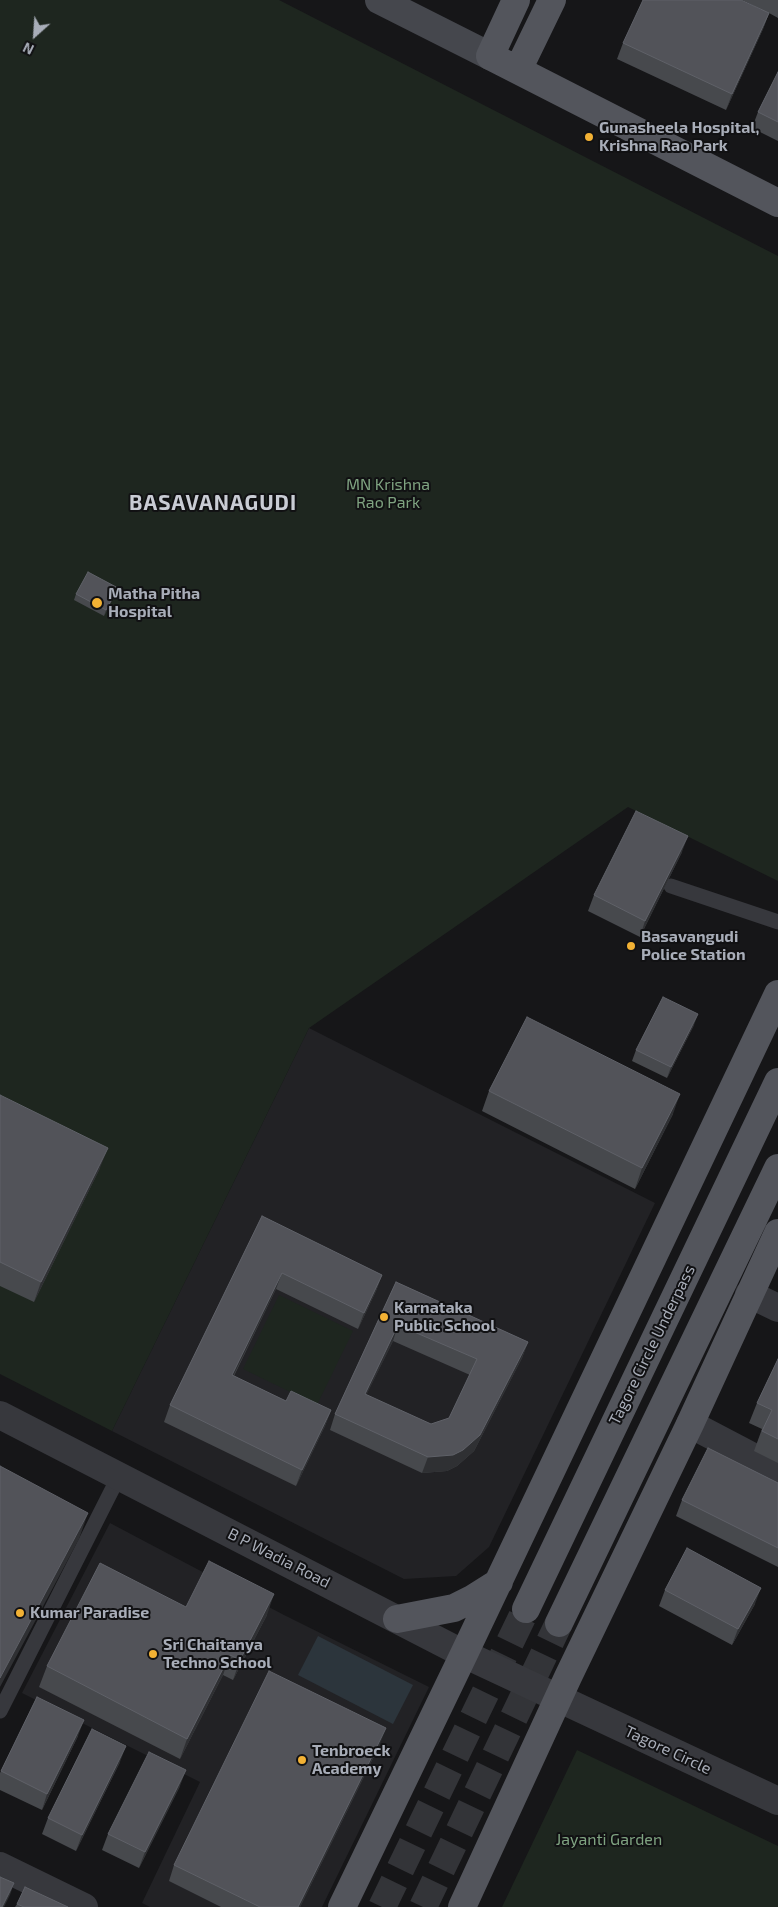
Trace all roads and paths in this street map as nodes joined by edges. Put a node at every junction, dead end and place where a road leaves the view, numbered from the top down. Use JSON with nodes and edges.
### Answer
{"nodes":[{"id":1,"x":379,"y":0,"type":"edge"},
{"id":2,"x":516,"y":0,"type":"edge"},
{"id":3,"x":552,"y":0,"type":"edge"},
{"id":4,"x":490,"y":56,"type":"junction"},
{"id":5,"x":518,"y":70,"type":"junction"},
{"id":6,"x":778,"y":203,"type":"edge"},
{"id":7,"x":671,"y":886,"type":"edge"},
{"id":8,"x":778,"y":922,"type":"edge"},
{"id":9,"x":778,"y":994,"type":"edge"},
{"id":10,"x":778,"y":1082,"type":"edge"},
{"id":11,"x":778,"y":1168,"type":"edge"},
{"id":12,"x":778,"y":1233,"type":"edge"},
{"id":13,"x":749,"y":1294,"type":"junction"},
{"id":14,"x":778,"y":1308,"type":"edge"},
{"id":15,"x":0,"y":1415,"type":"edge"},
{"id":16,"x":690,"y":1424,"type":"junction"},
{"id":17,"x":778,"y":1470,"type":"edge"},
{"id":18,"x":119,"y":1476,"type":"junction"},
{"id":19,"x":499,"y":1582,"type":"junction"},
{"id":20,"x":526,"y":1609,"type":"tunnel mouth"},
{"id":21,"x":397,"y":1619,"type":"junction"},
{"id":22,"x":558,"y":1623,"type":"tunnel mouth"},
{"id":23,"x":464,"y":1654,"type":"junction"},
{"id":24,"x":558,"y":1700,"type":"junction"},
{"id":25,"x":0,"y":1711,"type":"edge"},
{"id":26,"x":778,"y":1801,"type":"edge"},
{"id":27,"x":0,"y":1866,"type":"edge"},
{"id":28,"x":84,"y":1907,"type":"edge"},
{"id":29,"x":342,"y":1907,"type":"edge"},
{"id":30,"x":462,"y":1907,"type":"edge"}],
"edges":[{"from":1,"to":4,"type":"main road"},
{"from":2,"to":4,"type":"main road"},
{"from":3,"to":5,"type":"main road"},
{"from":4,"to":5,"type":"main road"},
{"from":5,"to":6,"type":"main road"},
{"from":7,"to":8,"type":"lane"},
{"from":9,"to":19,"type":"main road"},
{"from":10,"to":20,"type":"main road","name":"Tagore Circle Underpass"},
{"from":11,"to":22,"type":"main road"},
{"from":12,"to":13,"type":"main road"},
{"from":13,"to":14,"type":"street"},
{"from":13,"to":16,"type":"main road"},
{"from":15,"to":18,"type":"street","name":"B P Wadia Road"},
{"from":16,"to":17,"type":"street"},
{"from":16,"to":24,"type":"main road"},
{"from":18,"to":21,"type":"street","name":"B P Wadia Road"},
{"from":18,"to":25,"type":"lane"},
{"from":19,"to":21,"type":"main road"},
{"from":19,"to":23,"type":"main road"},
{"from":21,"to":23,"type":"street","name":"B P Wadia Road"},
{"from":23,"to":24,"type":"street","name":"B P Wadia Road"},
{"from":23,"to":29,"type":"main road"},
{"from":24,"to":26,"type":"street","name":"Tagore Circle"},
{"from":24,"to":30,"type":"main road"},
{"from":27,"to":28,"type":"street"}]}
